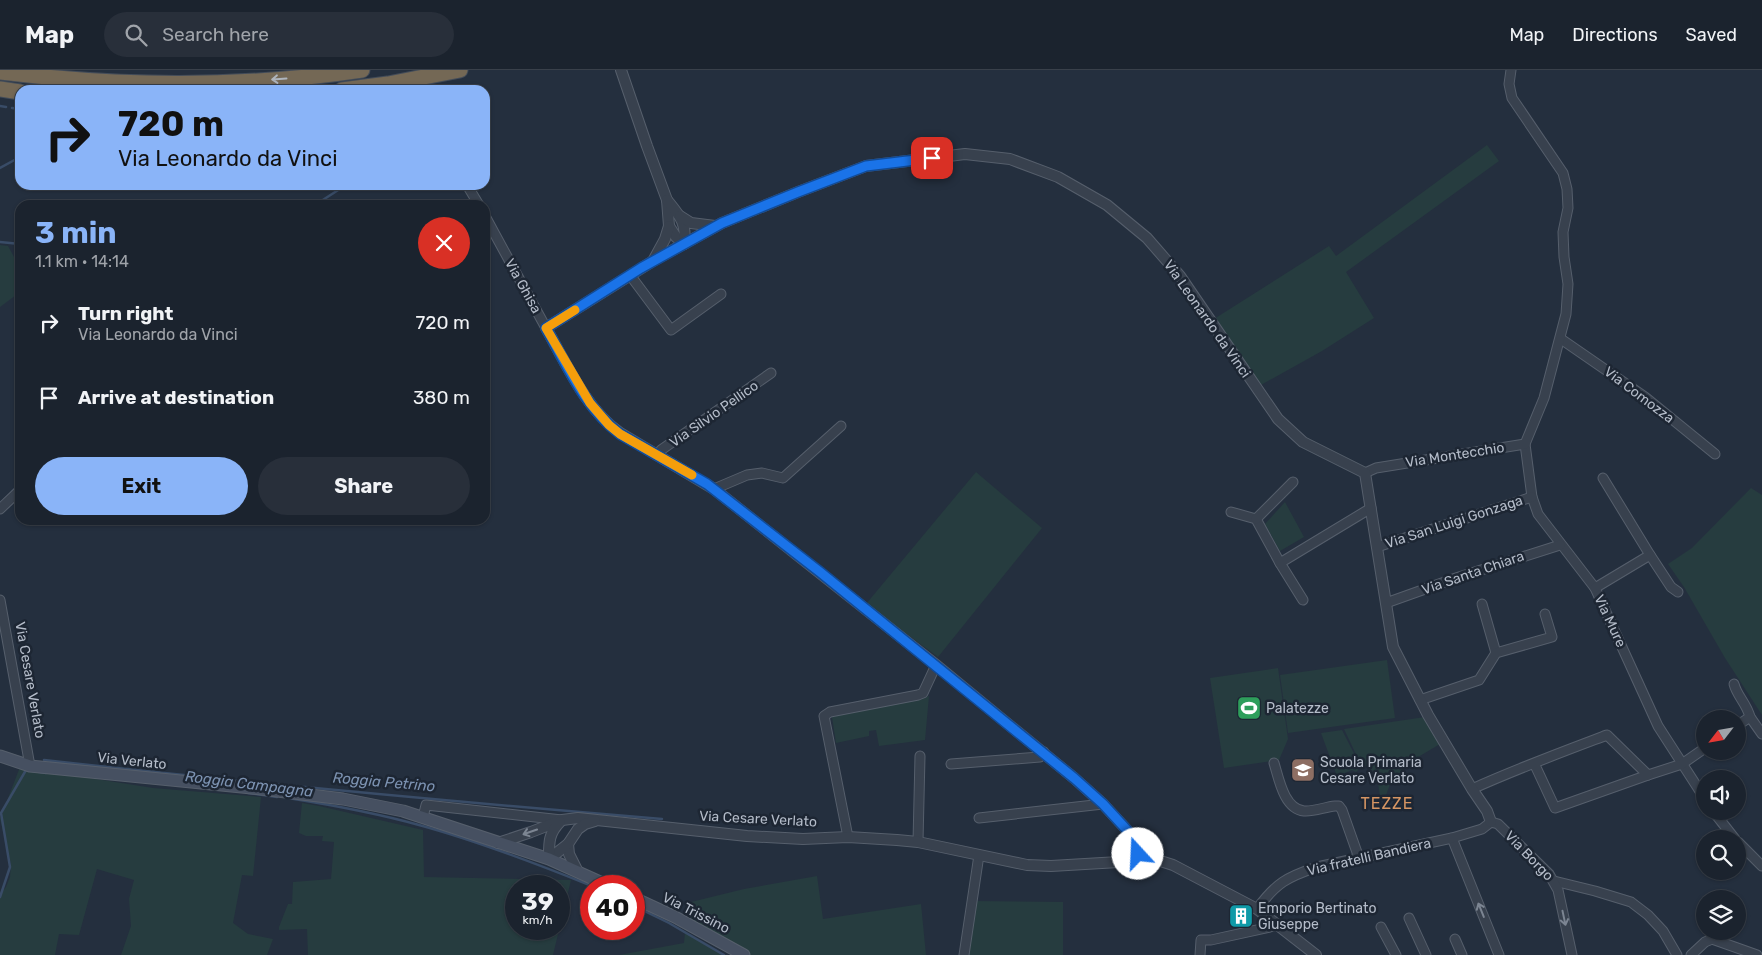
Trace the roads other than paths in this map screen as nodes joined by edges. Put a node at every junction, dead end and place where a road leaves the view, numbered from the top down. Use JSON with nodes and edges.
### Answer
{"nodes":[{"id":1,"x":362,"y":70,"type":"edge"},
{"id":2,"x":460,"y":70,"type":"edge"},
{"id":3,"x":621,"y":70,"type":"edge"},
{"id":4,"x":1511,"y":70,"type":"edge"},
{"id":5,"x":0,"y":72,"type":"edge"},
{"id":6,"x":380,"y":85,"type":"edge"},
{"id":7,"x":0,"y":89,"type":"edge"},
{"id":8,"x":15,"y":91,"type":"edge"},
{"id":9,"x":667,"y":200,"type":"junction"},
{"id":10,"x":680,"y":216,"type":"junction"},
{"id":11,"x":490,"y":225,"type":"edge"},
{"id":12,"x":669,"y":226,"type":"junction"},
{"id":13,"x":716,"y":226,"type":"junction"},
{"id":14,"x":684,"y":244,"type":"junction"},
{"id":15,"x":653,"y":261,"type":"junction"},
{"id":16,"x":630,"y":275,"type":"junction"},
{"id":17,"x":721,"y":294,"type":"dead end"},
{"id":18,"x":546,"y":328,"type":"junction"},
{"id":19,"x":1561,"y":339,"type":"junction"},
{"id":20,"x":771,"y":374,"type":"dead end"},
{"id":21,"x":841,"y":426,"type":"dead end"},
{"id":22,"x":1525,"y":444,"type":"junction"},
{"id":23,"x":1715,"y":454,"type":"dead end"},
{"id":24,"x":658,"y":456,"type":"junction"},
{"id":25,"x":1365,"y":473,"type":"junction"},
{"id":26,"x":1602,"y":478,"type":"dead end"},
{"id":27,"x":1293,"y":482,"type":"dead end"},
{"id":28,"x":714,"y":489,"type":"junction"},
{"id":29,"x":15,"y":495,"type":"edge"},
{"id":30,"x":1532,"y":497,"type":"junction"},
{"id":31,"x":1371,"y":508,"type":"junction"},
{"id":32,"x":0,"y":509,"type":"edge"},
{"id":33,"x":1231,"y":512,"type":"dead end"},
{"id":34,"x":1256,"y":519,"type":"junction"},
{"id":35,"x":1560,"y":545,"type":"junction"},
{"id":36,"x":1377,"y":547,"type":"junction"},
{"id":37,"x":1650,"y":555,"type":"junction"},
{"id":38,"x":1280,"y":563,"type":"junction"},
{"id":39,"x":1595,"y":588,"type":"junction"},
{"id":40,"x":1678,"y":592,"type":"dead end"},
{"id":41,"x":0,"y":600,"type":"edge"},
{"id":42,"x":1303,"y":600,"type":"dead end"},
{"id":43,"x":1386,"y":603,"type":"junction"},
{"id":44,"x":1482,"y":604,"type":"dead end"},
{"id":45,"x":1545,"y":614,"type":"dead end"},
{"id":46,"x":1496,"y":653,"type":"junction"},
{"id":47,"x":936,"y":665,"type":"junction"},
{"id":48,"x":1734,"y":684,"type":"dead end"},
{"id":49,"x":1420,"y":700,"type":"junction"},
{"id":50,"x":1750,"y":716,"type":"junction"},
{"id":51,"x":1746,"y":719,"type":"edge"},
{"id":52,"x":1762,"y":734,"type":"edge"},
{"id":53,"x":1044,"y":752,"type":"junction"},
{"id":54,"x":1696,"y":754,"type":"edge"},
{"id":55,"x":0,"y":756,"type":"edge"},
{"id":56,"x":920,"y":756,"type":"dead end"},
{"id":57,"x":1274,"y":763,"type":"dead end"},
{"id":58,"x":1534,"y":763,"type":"junction"},
{"id":59,"x":951,"y":764,"type":"dead end"},
{"id":60,"x":1682,"y":764,"type":"junction"},
{"id":61,"x":30,"y":766,"type":"junction"},
{"id":62,"x":1648,"y":775,"type":"junction"},
{"id":63,"x":1696,"y":785,"type":"edge"},
{"id":64,"x":1472,"y":790,"type":"junction"},
{"id":65,"x":1103,"y":804,"type":"junction"},
{"id":66,"x":423,"y":817,"type":"junction"},
{"id":67,"x":980,"y":818,"type":"dead end"},
{"id":68,"x":562,"y":820,"type":"junction"},
{"id":69,"x":1720,"y":820,"type":"edge"},
{"id":70,"x":596,"y":821,"type":"junction"},
{"id":71,"x":1491,"y":822,"type":"junction"},
{"id":72,"x":1728,"y":830,"type":"edge"},
{"id":73,"x":848,"y":837,"type":"junction"},
{"id":74,"x":1452,"y":838,"type":"junction"},
{"id":75,"x":918,"y":842,"type":"junction"},
{"id":76,"x":498,"y":843,"type":"junction"},
{"id":77,"x":568,"y":844,"type":"junction"},
{"id":78,"x":1746,"y":850,"type":"edge"},
{"id":79,"x":1140,"y":853,"type":"junction"},
{"id":80,"x":980,"y":855,"type":"junction"},
{"id":81,"x":1359,"y":858,"type":"junction"},
{"id":82,"x":549,"y":860,"type":"junction"},
{"id":83,"x":1762,"y":866,"type":"edge"},
{"id":84,"x":578,"y":872,"type":"junction"},
{"id":85,"x":585,"y":875,"type":"edge"},
{"id":86,"x":1554,"y":881,"type":"junction"},
{"id":87,"x":645,"y":903,"type":"edge"},
{"id":88,"x":1257,"y":909,"type":"junction"},
{"id":89,"x":1410,"y":918,"type":"dead end"},
{"id":90,"x":1279,"y":925,"type":"junction"},
{"id":91,"x":1382,"y":927,"type":"dead end"},
{"id":92,"x":1455,"y":939,"type":"dead end"},
{"id":93,"x":744,"y":955,"type":"edge"},
{"id":94,"x":962,"y":955,"type":"edge"},
{"id":95,"x":1200,"y":955,"type":"edge"},
{"id":96,"x":1316,"y":955,"type":"edge"},
{"id":97,"x":1396,"y":955,"type":"edge"},
{"id":98,"x":1426,"y":955,"type":"edge"},
{"id":99,"x":1462,"y":955,"type":"edge"},
{"id":100,"x":1499,"y":955,"type":"edge"},
{"id":101,"x":1572,"y":955,"type":"edge"},
{"id":102,"x":1677,"y":955,"type":"edge"},
{"id":103,"x":1691,"y":955,"type":"edge"},
{"id":104,"x":1757,"y":955,"type":"edge"}],
"edges":[{"from":1,"to":5,"type":"highway","one_way":true},
{"from":2,"to":6,"type":"highway"},
{"from":3,"to":9,"type":"street"},
{"from":4,"to":19,"type":"street"},
{"from":7,"to":8,"type":"highway"},
{"from":9,"to":10,"type":"street"},
{"from":9,"to":12,"type":"street"},
{"from":10,"to":13,"type":"street"},
{"from":10,"to":14,"type":"street"},
{"from":11,"to":18,"type":"street","name":"Via Ghisa"},
{"from":12,"to":14,"type":"street"},
{"from":12,"to":15,"type":"street"},
{"from":13,"to":14,"type":"street","name":"Via Leonardo da Vinci"},
{"from":13,"to":25,"type":"street","name":"Via Leonardo da Vinci"},
{"from":14,"to":15,"type":"street","name":"Via Leonardo da Vinci"},
{"from":15,"to":16,"type":"street","name":"Via Leonardo da Vinci"},
{"from":16,"to":17,"type":"street"},
{"from":16,"to":18,"type":"street","name":"Via Leonardo da Vinci"},
{"from":18,"to":24,"type":"street","name":"Via Ghisa"},
{"from":19,"to":22,"type":"street"},
{"from":19,"to":23,"type":"street","name":"Via Comozza"},
{"from":20,"to":24,"type":"street","name":"Via Silvio Pellico"},
{"from":21,"to":28,"type":"street"},
{"from":22,"to":25,"type":"street","name":"Via Montecchio"},
{"from":22,"to":30,"type":"street","name":"Via Mure"},
{"from":24,"to":28,"type":"street","name":"Via Ghisa"},
{"from":25,"to":31,"type":"street"},
{"from":26,"to":37,"type":"street"},
{"from":27,"to":34,"type":"street"},
{"from":28,"to":47,"type":"street","name":"Via Ghisa"},
{"from":29,"to":32,"type":"street"},
{"from":30,"to":35,"type":"street","name":"Via Mure"},
{"from":30,"to":36,"type":"street","name":"Via San Luigi Gonzaga"},
{"from":31,"to":36,"type":"street"},
{"from":31,"to":38,"type":"street"},
{"from":33,"to":34,"type":"street"},
{"from":34,"to":38,"type":"street"},
{"from":35,"to":39,"type":"street","name":"Via Mure"},
{"from":35,"to":43,"type":"street","name":"Via Santa Chiara"},
{"from":36,"to":43,"type":"street"},
{"from":37,"to":39,"type":"street"},
{"from":37,"to":40,"type":"street"},
{"from":38,"to":42,"type":"street"},
{"from":39,"to":60,"type":"street","name":"Via Mure"},
{"from":41,"to":61,"type":"street","name":"Via Cesare Verlato"},
{"from":43,"to":49,"type":"street"},
{"from":44,"to":46,"type":"street"},
{"from":45,"to":46,"type":"street"},
{"from":46,"to":49,"type":"street"},
{"from":47,"to":53,"type":"street","name":"Via Ghisa"},
{"from":47,"to":73,"type":"street"},
{"from":48,"to":50,"type":"street"},
{"from":49,"to":64,"type":"street"},
{"from":50,"to":51,"type":"street"},
{"from":50,"to":52,"type":"street"},
{"from":53,"to":59,"type":"street"},
{"from":53,"to":65,"type":"street","name":"Via Ghisa"},
{"from":54,"to":60,"type":"street"},
{"from":55,"to":61,"type":"main road","name":"Via Verlato"},
{"from":56,"to":75,"type":"street"},
{"from":57,"to":81,"type":"street"},
{"from":58,"to":62,"type":"street"},
{"from":58,"to":62,"type":"street"},
{"from":58,"to":64,"type":"street"},
{"from":60,"to":62,"type":"street"},
{"from":60,"to":63,"type":"street","name":"Via Mure"},
{"from":61,"to":66,"type":"main road","name":"Via Verlato"},
{"from":64,"to":71,"type":"street"},
{"from":65,"to":67,"type":"street"},
{"from":65,"to":79,"type":"street","name":"Via Ghisa"},
{"from":66,"to":68,"type":"street","name":"Via Cesare Verlato"},
{"from":66,"to":76,"type":"main road"},
{"from":68,"to":70,"type":"street","name":"Via Cesare Verlato"},
{"from":68,"to":76,"type":"street","name":"Via Cesare Verlato","one_way":true},
{"from":68,"to":82,"type":"street"},
{"from":69,"to":72,"type":"street"},
{"from":70,"to":73,"type":"street","name":"Via Cesare Verlato"},
{"from":70,"to":77,"type":"street"},
{"from":71,"to":74,"type":"street","name":"Via fratelli Bandiera"},
{"from":71,"to":86,"type":"street","name":"Via Borgo"},
{"from":73,"to":75,"type":"street","name":"Via Cesare Verlato"},
{"from":74,"to":81,"type":"street","name":"Via fratelli Bandiera"},
{"from":100,"to":74,"type":"street","one_way":true},
{"from":75,"to":80,"type":"street","name":"Via Cesare Verlato"},
{"from":76,"to":82,"type":"main road"},
{"from":77,"to":82,"type":"street"},
{"from":77,"to":84,"type":"street"},
{"from":78,"to":83,"type":"street"},
{"from":79,"to":80,"type":"street","name":"Via Cesare Verlato"},
{"from":79,"to":88,"type":"street"},
{"from":80,"to":94,"type":"street"},
{"from":81,"to":88,"type":"street","name":"Via fratelli Bandiera"},
{"from":82,"to":84,"type":"main road"},
{"from":84,"to":85,"type":"main road"},
{"from":86,"to":101,"type":"street","name":"Via Borgo","one_way":true},
{"from":86,"to":102,"type":"street"},
{"from":87,"to":93,"type":"main road","name":"Via Trissino"},
{"from":88,"to":90,"type":"street"},
{"from":89,"to":98,"type":"street"},
{"from":90,"to":95,"type":"street"},
{"from":90,"to":96,"type":"street"},
{"from":91,"to":97,"type":"street"},
{"from":92,"to":99,"type":"street"},
{"from":103,"to":104,"type":"street"}]}
